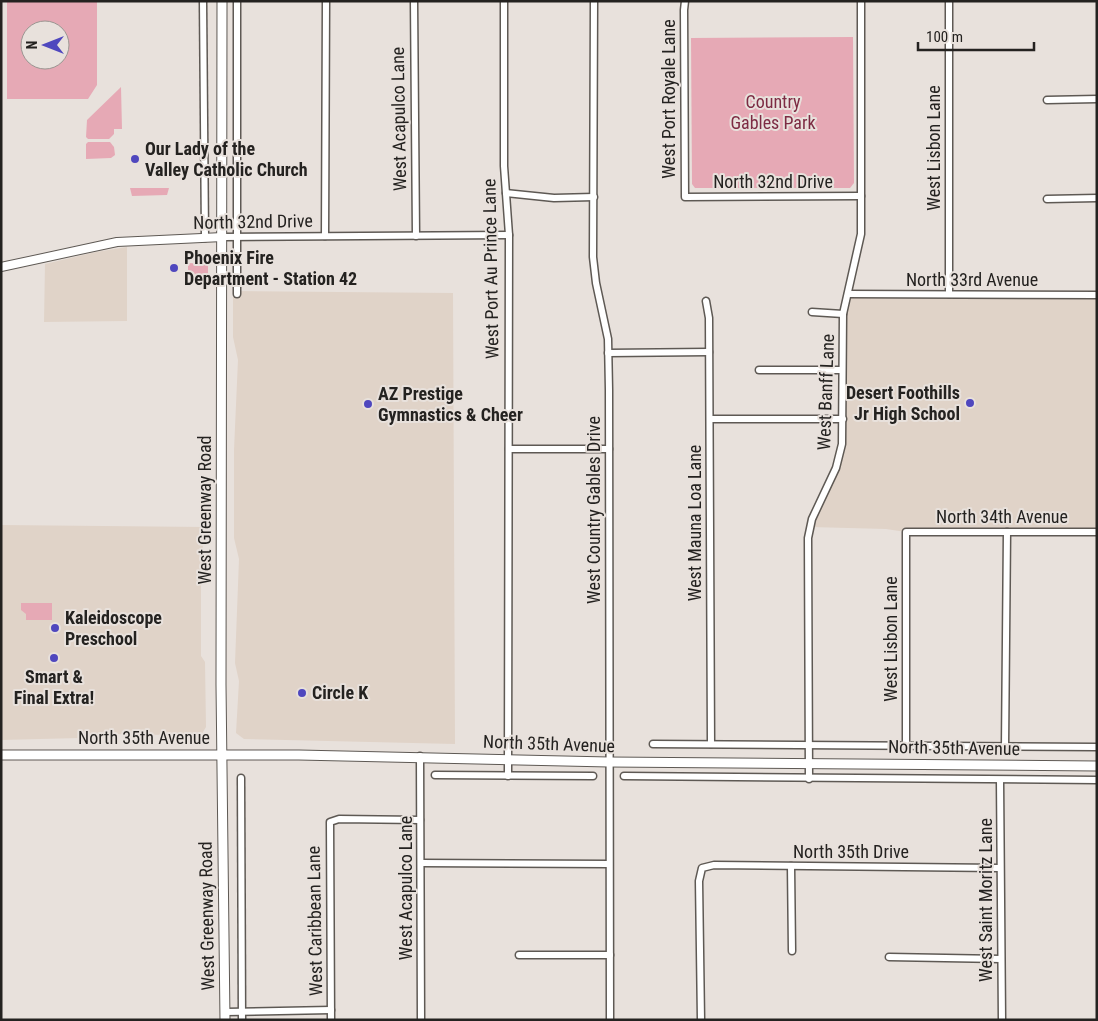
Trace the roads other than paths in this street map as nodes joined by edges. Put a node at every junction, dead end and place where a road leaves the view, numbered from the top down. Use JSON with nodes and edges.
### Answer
{"nodes":[{"id":1,"x":203,"y":1,"type":"edge"},
{"id":2,"x":222,"y":1,"type":"edge"},
{"id":3,"x":237,"y":1,"type":"edge"},
{"id":4,"x":326,"y":1,"type":"edge"},
{"id":5,"x":414,"y":1,"type":"edge"},
{"id":6,"x":504,"y":1,"type":"edge"},
{"id":7,"x":594,"y":1,"type":"edge"},
{"id":8,"x":686,"y":1,"type":"edge"},
{"id":9,"x":861,"y":1,"type":"edge"},
{"id":10,"x":949,"y":1,"type":"edge"},
{"id":11,"x":1097,"y":99,"type":"edge"},
{"id":12,"x":1047,"y":100,"type":"dead end"},
{"id":13,"x":506,"y":193,"type":"junction"},
{"id":14,"x":861,"y":196,"type":"junction"},
{"id":15,"x":594,"y":197,"type":"junction"},
{"id":16,"x":685,"y":197,"type":"joint"},
{"id":17,"x":1097,"y":198,"type":"edge"},
{"id":18,"x":1047,"y":199,"type":"dead end"},
{"id":19,"x":508,"y":235,"type":"junction"},
{"id":20,"x":326,"y":236,"type":"junction"},
{"id":21,"x":416,"y":236,"type":"junction"},
{"id":22,"x":223,"y":237,"type":"junction"},
{"id":23,"x":238,"y":237,"type":"junction"},
{"id":24,"x":205,"y":238,"type":"junction"},
{"id":25,"x":1,"y":267,"type":"edge"},
{"id":26,"x":237,"y":294,"type":"dead end"},
{"id":27,"x":848,"y":294,"type":"junction"},
{"id":28,"x":950,"y":294,"type":"junction"},
{"id":29,"x":1097,"y":295,"type":"edge"},
{"id":30,"x":706,"y":301,"type":"dead end"},
{"id":31,"x":812,"y":312,"type":"dead end"},
{"id":32,"x":843,"y":314,"type":"junction"},
{"id":33,"x":709,"y":352,"type":"junction"},
{"id":34,"x":608,"y":353,"type":"junction"},
{"id":35,"x":759,"y":370,"type":"dead end"},
{"id":36,"x":842,"y":370,"type":"junction"},
{"id":37,"x":843,"y":419,"type":"junction"},
{"id":38,"x":710,"y":420,"type":"junction"},
{"id":39,"x":609,"y":449,"type":"junction"},
{"id":40,"x":509,"y":450,"type":"junction"},
{"id":41,"x":906,"y":532,"type":"joint"},
{"id":42,"x":1007,"y":532,"type":"junction"},
{"id":43,"x":1097,"y":532,"type":"edge"},
{"id":44,"x":653,"y":744,"type":"dead end"},
{"id":45,"x":711,"y":744,"type":"junction"},
{"id":46,"x":809,"y":744,"type":"junction"},
{"id":47,"x":906,"y":746,"type":"junction"},
{"id":48,"x":1005,"y":747,"type":"junction"},
{"id":49,"x":1097,"y":748,"type":"edge"},
{"id":50,"x":222,"y":754,"type":"junction"},
{"id":51,"x":1,"y":755,"type":"edge"},
{"id":52,"x":420,"y":756,"type":"junction"},
{"id":53,"x":508,"y":759,"type":"junction"},
{"id":54,"x":609,"y":762,"type":"junction"},
{"id":55,"x":809,"y":763,"type":"junction"},
{"id":56,"x":1097,"y":766,"type":"edge"},
{"id":57,"x":435,"y":775,"type":"dead end"},
{"id":58,"x":508,"y":776,"type":"junction"},
{"id":59,"x":593,"y":776,"type":"dead end"},
{"id":60,"x":624,"y":776,"type":"dead end"},
{"id":61,"x":241,"y":778,"type":"dead end"},
{"id":62,"x":809,"y":778,"type":"junction"},
{"id":63,"x":1000,"y":780,"type":"junction"},
{"id":64,"x":1097,"y":780,"type":"edge"},
{"id":65,"x":420,"y":820,"type":"junction"},
{"id":66,"x":421,"y":863,"type":"junction"},
{"id":67,"x":609,"y":864,"type":"junction"},
{"id":68,"x":792,"y":866,"type":"junction"},
{"id":69,"x":1000,"y":868,"type":"junction"},
{"id":70,"x":792,"y":951,"type":"dead end"},
{"id":71,"x":519,"y":955,"type":"dead end"},
{"id":72,"x":610,"y":955,"type":"junction"},
{"id":73,"x":889,"y":958,"type":"dead end"},
{"id":74,"x":1001,"y":959,"type":"junction"},
{"id":75,"x":331,"y":1010,"type":"junction"},
{"id":76,"x":242,"y":1011,"type":"junction"},
{"id":77,"x":225,"y":1016,"type":"edge"},
{"id":78,"x":242,"y":1020,"type":"edge"},
{"id":79,"x":331,"y":1020,"type":"edge"},
{"id":80,"x":421,"y":1020,"type":"edge"},
{"id":81,"x":610,"y":1020,"type":"edge"},
{"id":82,"x":701,"y":1020,"type":"edge"},
{"id":83,"x":1002,"y":1020,"type":"edge"}],
"edges":[{"from":1,"to":24,"type":"street"},
{"from":2,"to":22,"type":"main road","name":"West Greenway Road"},
{"from":3,"to":23,"type":"street"},
{"from":4,"to":20,"type":"street"},
{"from":5,"to":21,"type":"street","name":"West Acapulco Lane"},
{"from":6,"to":13,"type":"street","name":"West Port Au Prince Lane"},
{"from":7,"to":15,"type":"street","name":"West Country Gables Drive"},
{"from":8,"to":16,"type":"street","name":"West Port Royale Lane"},
{"from":9,"to":14,"type":"street","name":"West Banff Lane"},
{"from":10,"to":28,"type":"street","name":"West Lisbon Lane"},
{"from":11,"to":12,"type":"street"},
{"from":13,"to":15,"type":"street"},
{"from":13,"to":19,"type":"street","name":"West Port Au Prince Lane"},
{"from":14,"to":16,"type":"street","name":"North 32nd Drive"},
{"from":14,"to":27,"type":"street","name":"West Banff Lane"},
{"from":15,"to":34,"type":"street","name":"West Country Gables Drive"},
{"from":17,"to":18,"type":"street"},
{"from":19,"to":21,"type":"street","name":"North 32nd Drive"},
{"from":19,"to":40,"type":"street","name":"West Port Au Prince Lane"},
{"from":20,"to":21,"type":"street","name":"North 32nd Drive"},
{"from":20,"to":23,"type":"street","name":"North 32nd Drive"},
{"from":22,"to":23,"type":"street","name":"North 32nd Drive"},
{"from":22,"to":24,"type":"street","name":"North 32nd Drive"},
{"from":22,"to":50,"type":"main road","name":"West Greenway Road"},
{"from":23,"to":26,"type":"street"},
{"from":24,"to":25,"type":"street","name":"North 32nd Drive"},
{"from":27,"to":28,"type":"street","name":"North 33rd Avenue"},
{"from":27,"to":32,"type":"street","name":"West Banff Lane"},
{"from":28,"to":29,"type":"street","name":"North 33rd Avenue"},
{"from":30,"to":33,"type":"street","name":"West Mauna Loa Lane"},
{"from":31,"to":32,"type":"street"},
{"from":32,"to":36,"type":"street","name":"West Banff Lane"},
{"from":33,"to":34,"type":"street"},
{"from":33,"to":38,"type":"street","name":"West Mauna Loa Lane"},
{"from":34,"to":39,"type":"street","name":"West Country Gables Drive"},
{"from":35,"to":36,"type":"street"},
{"from":36,"to":37,"type":"street","name":"West Banff Lane"},
{"from":37,"to":38,"type":"street"},
{"from":37,"to":46,"type":"street","name":"West Banff Lane"},
{"from":38,"to":45,"type":"street","name":"West Mauna Loa Lane"},
{"from":39,"to":40,"type":"street"},
{"from":39,"to":54,"type":"street","name":"West Country Gables Drive"},
{"from":40,"to":53,"type":"street","name":"West Port Au Prince Lane"},
{"from":41,"to":42,"type":"street","name":"North 34th Avenue"},
{"from":41,"to":47,"type":"street","name":"West Lisbon Lane"},
{"from":42,"to":43,"type":"street","name":"North 34th Avenue"},
{"from":42,"to":48,"type":"street"},
{"from":44,"to":45,"type":"street","name":"North 35th Avenue"},
{"from":45,"to":46,"type":"street","name":"North 35th Avenue"},
{"from":46,"to":47,"type":"street","name":"North 35th Avenue"},
{"from":46,"to":55,"type":"street","name":"West Banff Lane"},
{"from":47,"to":48,"type":"street","name":"North 35th Avenue"},
{"from":48,"to":49,"type":"street","name":"North 35th Avenue"},
{"from":50,"to":51,"type":"main road","name":"North 35th Avenue"},
{"from":50,"to":52,"type":"main road","name":"North 35th Avenue"},
{"from":50,"to":77,"type":"main road","name":"West Greenway Road"},
{"from":52,"to":53,"type":"main road","name":"North 35th Avenue"},
{"from":52,"to":65,"type":"street","name":"West Acapulco Lane"},
{"from":53,"to":54,"type":"main road","name":"North 35th Avenue"},
{"from":53,"to":58,"type":"street","name":"West Port Au Prince Lane"},
{"from":54,"to":55,"type":"main road","name":"North 35th Avenue"},
{"from":54,"to":67,"type":"street","name":"West Country Gables Drive"},
{"from":55,"to":56,"type":"main road","name":"North 35th Avenue"},
{"from":55,"to":62,"type":"street","name":"West Banff Lane"},
{"from":57,"to":58,"type":"street","name":"North 35th Avenue"},
{"from":58,"to":59,"type":"street","name":"North 35th Avenue"},
{"from":60,"to":62,"type":"street","name":"North 35th Avenue"},
{"from":61,"to":76,"type":"street","name":"West Greenway Road"},
{"from":62,"to":63,"type":"street","name":"North 35th Avenue"},
{"from":63,"to":64,"type":"street","name":"North 35th Avenue"},
{"from":63,"to":69,"type":"street","name":"West Saint Moritz Lane"},
{"from":65,"to":66,"type":"street","name":"West Acapulco Lane"},
{"from":65,"to":75,"type":"street","name":"West Caribbean Lane"},
{"from":66,"to":67,"type":"street"},
{"from":66,"to":80,"type":"street","name":"West Acapulco Lane"},
{"from":67,"to":72,"type":"street","name":"West Country Gables Drive"},
{"from":68,"to":69,"type":"street","name":"North 35th Drive"},
{"from":68,"to":70,"type":"street"},
{"from":68,"to":82,"type":"street","name":"North 35th Drive"},
{"from":69,"to":74,"type":"street","name":"West Saint Moritz Lane"},
{"from":71,"to":72,"type":"street"},
{"from":72,"to":81,"type":"street","name":"West Country Gables Drive"},
{"from":73,"to":74,"type":"street"},
{"from":74,"to":83,"type":"street","name":"West Saint Moritz Lane"},
{"from":75,"to":76,"type":"street"},
{"from":75,"to":79,"type":"street","name":"West Caribbean Lane"},
{"from":76,"to":77,"type":"street"},
{"from":76,"to":78,"type":"street","name":"West Greenway Road"}]}
